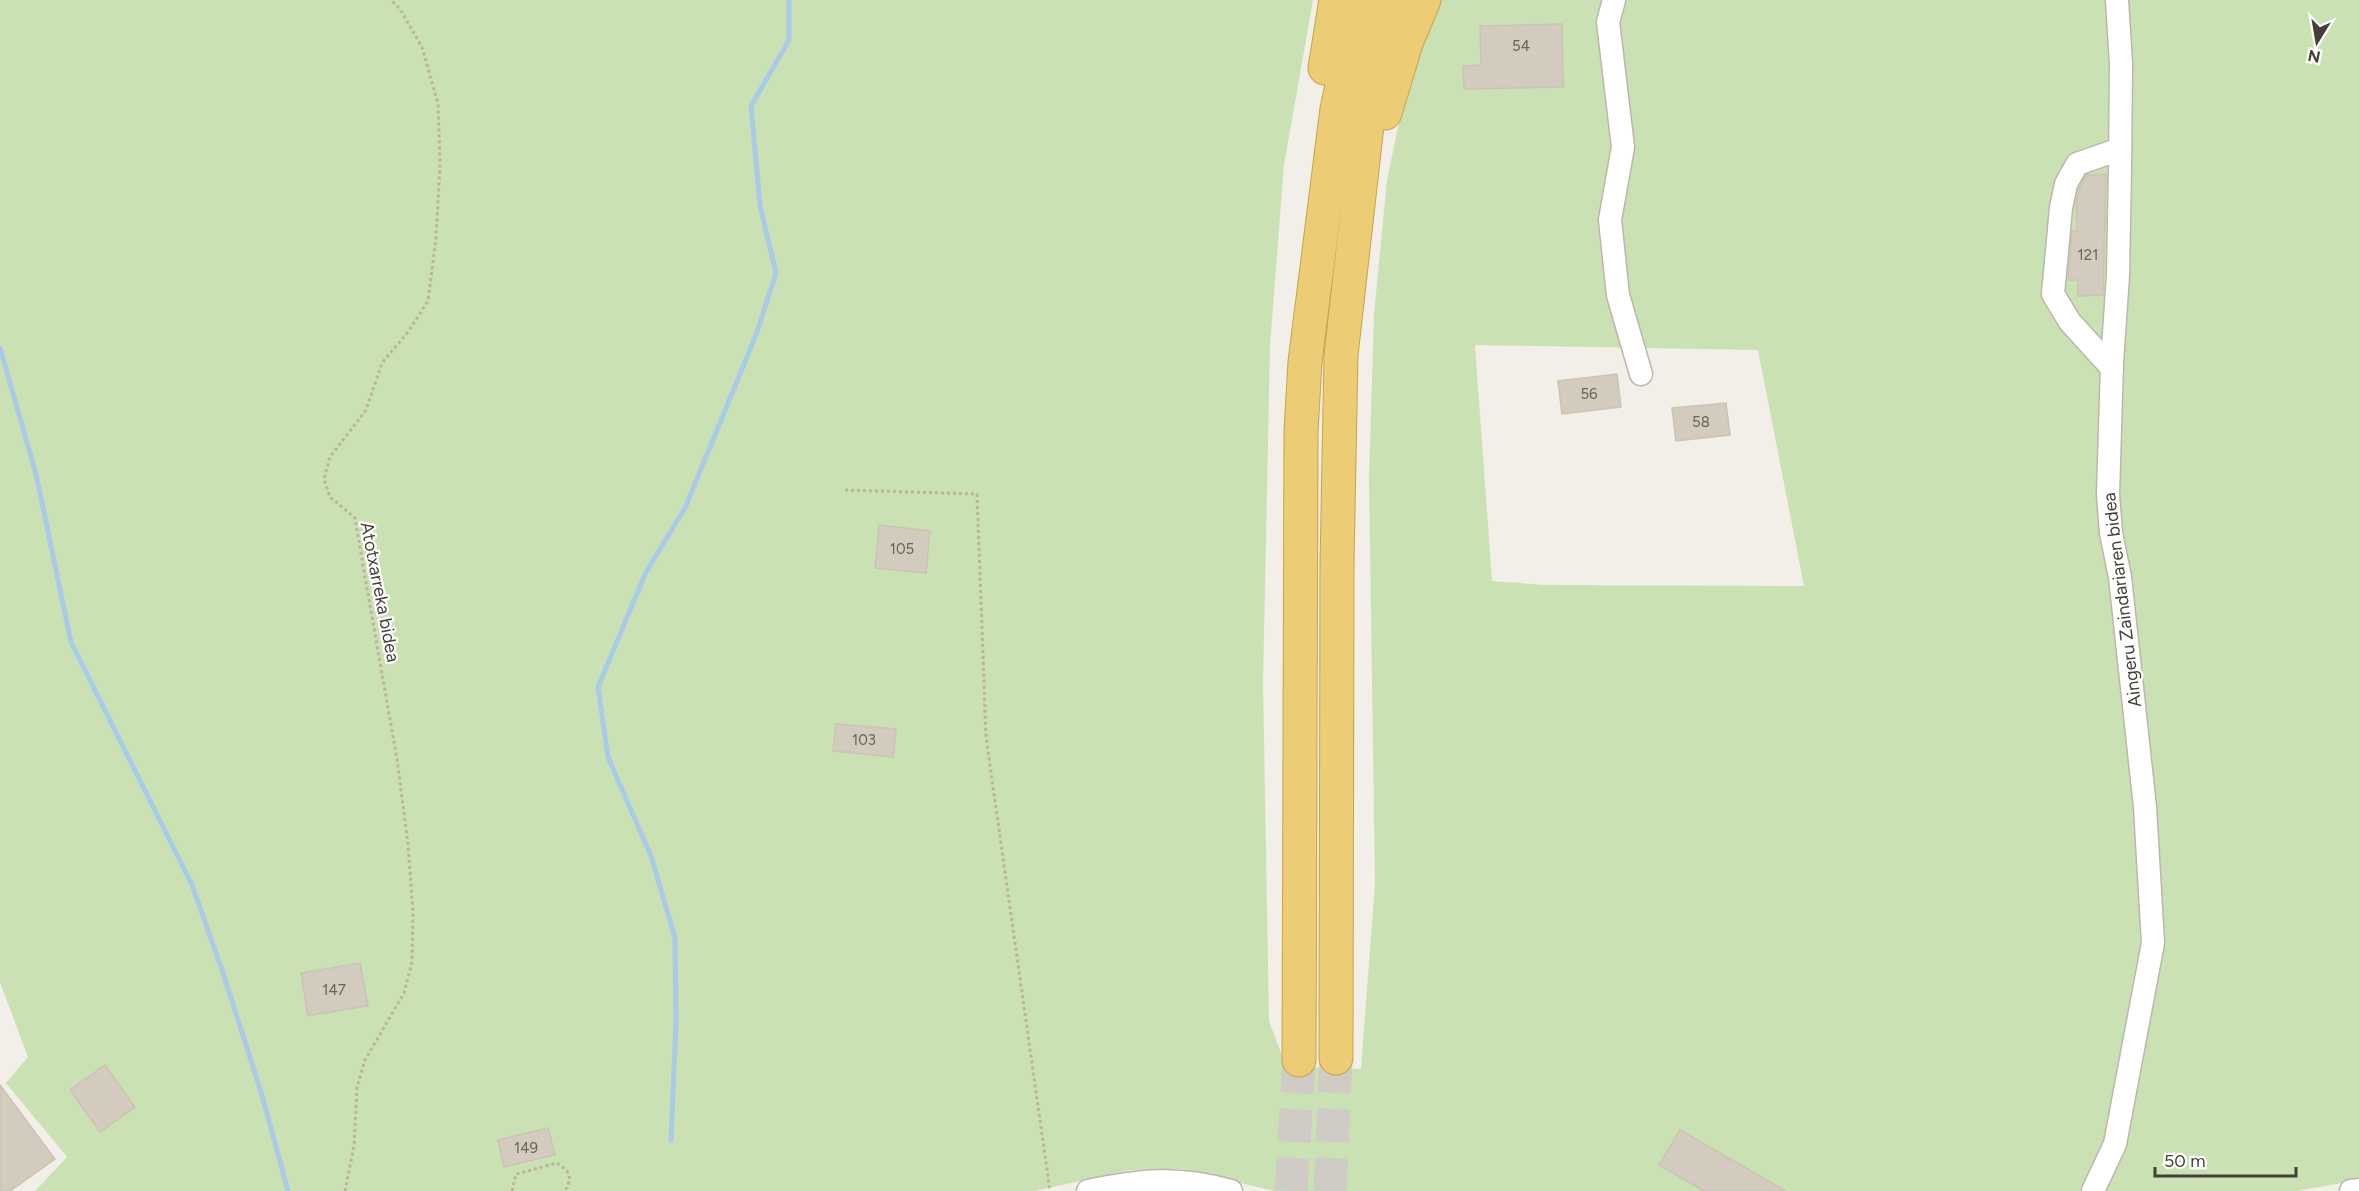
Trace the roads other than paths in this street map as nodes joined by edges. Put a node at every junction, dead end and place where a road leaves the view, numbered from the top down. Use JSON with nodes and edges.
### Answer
{"nodes":[{"id":1,"x":1336,"y":0,"type":"edge"},
{"id":2,"x":1361,"y":0,"type":"edge"},
{"id":3,"x":1389,"y":0,"type":"edge"},
{"id":4,"x":1424,"y":0,"type":"edge"},
{"id":5,"x":1614,"y":0,"type":"edge"},
{"id":6,"x":2117,"y":0,"type":"edge"},
{"id":7,"x":2120,"y":149,"type":"junction"},
{"id":8,"x":1359,"y":195,"type":"junction"},
{"id":9,"x":1305,"y":362,"type":"junction"},
{"id":10,"x":2112,"y":368,"type":"junction"},
{"id":11,"x":1641,"y":374,"type":"dead end"},
{"id":12,"x":1336,"y":1058,"type":"tunnel mouth"},
{"id":13,"x":1299,"y":1060,"type":"tunnel mouth"},
{"id":14,"x":2359,"y":1190,"type":"edge"},
{"id":15,"x":1088,"y":1191,"type":"edge"},
{"id":16,"x":1231,"y":1191,"type":"edge"},
{"id":17,"x":2093,"y":1191,"type":"edge"},
{"id":18,"x":2351,"y":1191,"type":"edge"}],
"edges":[{"from":1,"to":9,"type":"highway"},
{"from":2,"to":9,"type":"highway"},
{"from":3,"to":8,"type":"highway"},
{"from":4,"to":8,"type":"highway"},
{"from":5,"to":11,"type":"street"},
{"from":6,"to":7,"type":"street","name":"Aingeru Zaindariaren bidea"},
{"from":7,"to":10,"type":"street","name":"Aingeru Zaindariaren bidea"},
{"from":7,"to":10,"type":"street"},
{"from":8,"to":12,"type":"highway"},
{"from":9,"to":13,"type":"highway"},
{"from":10,"to":17,"type":"street","name":"Aingeru Zaindariaren bidea"},
{"from":14,"to":18,"type":"street"},
{"from":15,"to":16,"type":"street"}]}
